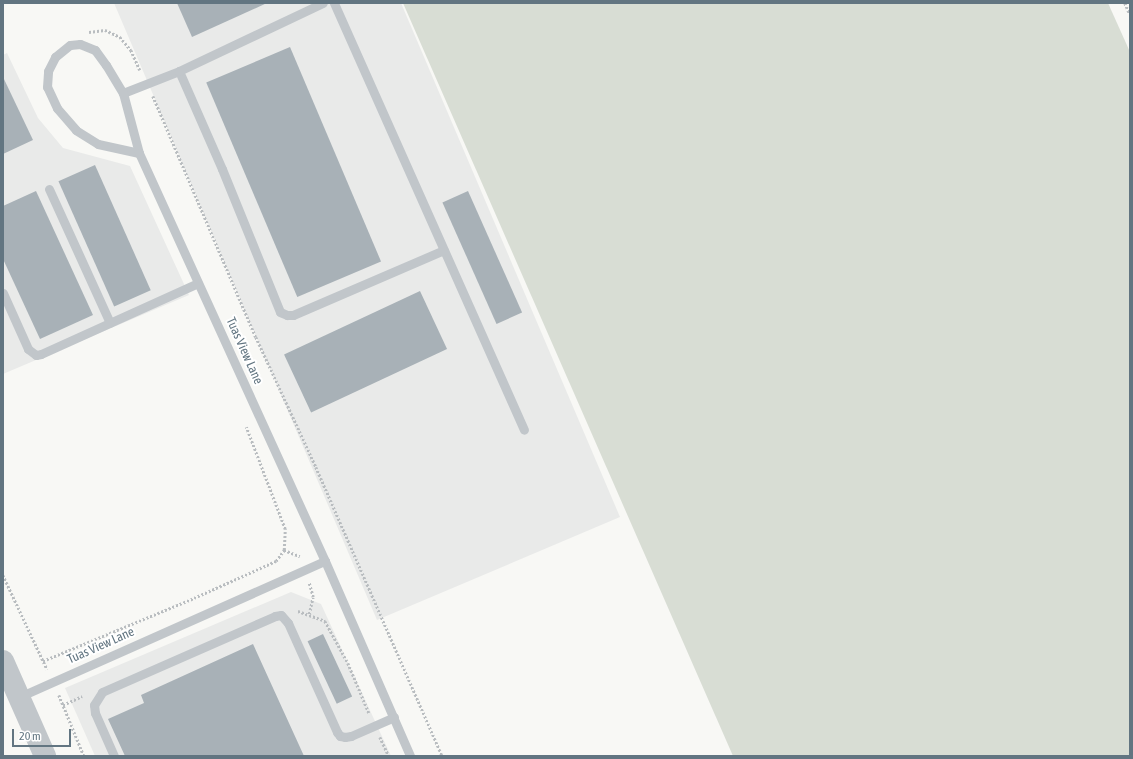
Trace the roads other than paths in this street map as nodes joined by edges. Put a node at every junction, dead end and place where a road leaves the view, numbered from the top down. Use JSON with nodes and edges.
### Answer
{"nodes":[{"id":1,"x":323,"y":3,"type":"edge"},
{"id":2,"x":334,"y":3,"type":"edge"},
{"id":3,"x":180,"y":71,"type":"junction"},
{"id":4,"x":123,"y":94,"type":"junction"},
{"id":5,"x":139,"y":153,"type":"junction"},
{"id":6,"x":49,"y":189,"type":"dead end"},
{"id":7,"x":444,"y":250,"type":"junction"},
{"id":8,"x":198,"y":283,"type":"junction"},
{"id":9,"x":3,"y":293,"type":"edge"},
{"id":10,"x":110,"y":323,"type":"junction"},
{"id":11,"x":524,"y":430,"type":"dead end"},
{"id":12,"x":325,"y":561,"type":"junction"},
{"id":13,"x":3,"y":661,"type":"edge"},
{"id":14,"x":19,"y":697,"type":"junction"},
{"id":15,"x":394,"y":717,"type":"junction"},
{"id":16,"x":45,"y":756,"type":"edge"},
{"id":17,"x":114,"y":756,"type":"edge"},
{"id":18,"x":410,"y":756,"type":"edge"}],
"edges":[{"from":1,"to":3,"type":"lane"},
{"from":2,"to":7,"type":"lane"},
{"from":3,"to":4,"type":"lane"},
{"from":3,"to":7,"type":"lane"},
{"from":4,"to":5,"type":"lane","name":"Tuas View Lane"},
{"from":4,"to":5,"type":"lane","name":"Tuas View Lane"},
{"from":5,"to":8,"type":"lane","name":"Tuas View Lane"},
{"from":6,"to":10,"type":"lane"},
{"from":7,"to":11,"type":"lane"},
{"from":8,"to":10,"type":"lane"},
{"from":8,"to":12,"type":"lane","name":"Tuas View Lane"},
{"from":9,"to":10,"type":"lane"},
{"from":12,"to":14,"type":"lane","name":"Tuas View Lane"},
{"from":12,"to":15,"type":"lane","name":"Tuas View Lane"},
{"from":13,"to":14,"type":"street"},
{"from":14,"to":16,"type":"street"},
{"from":15,"to":17,"type":"lane"},
{"from":15,"to":18,"type":"lane","name":"Tuas View Lane"}]}
